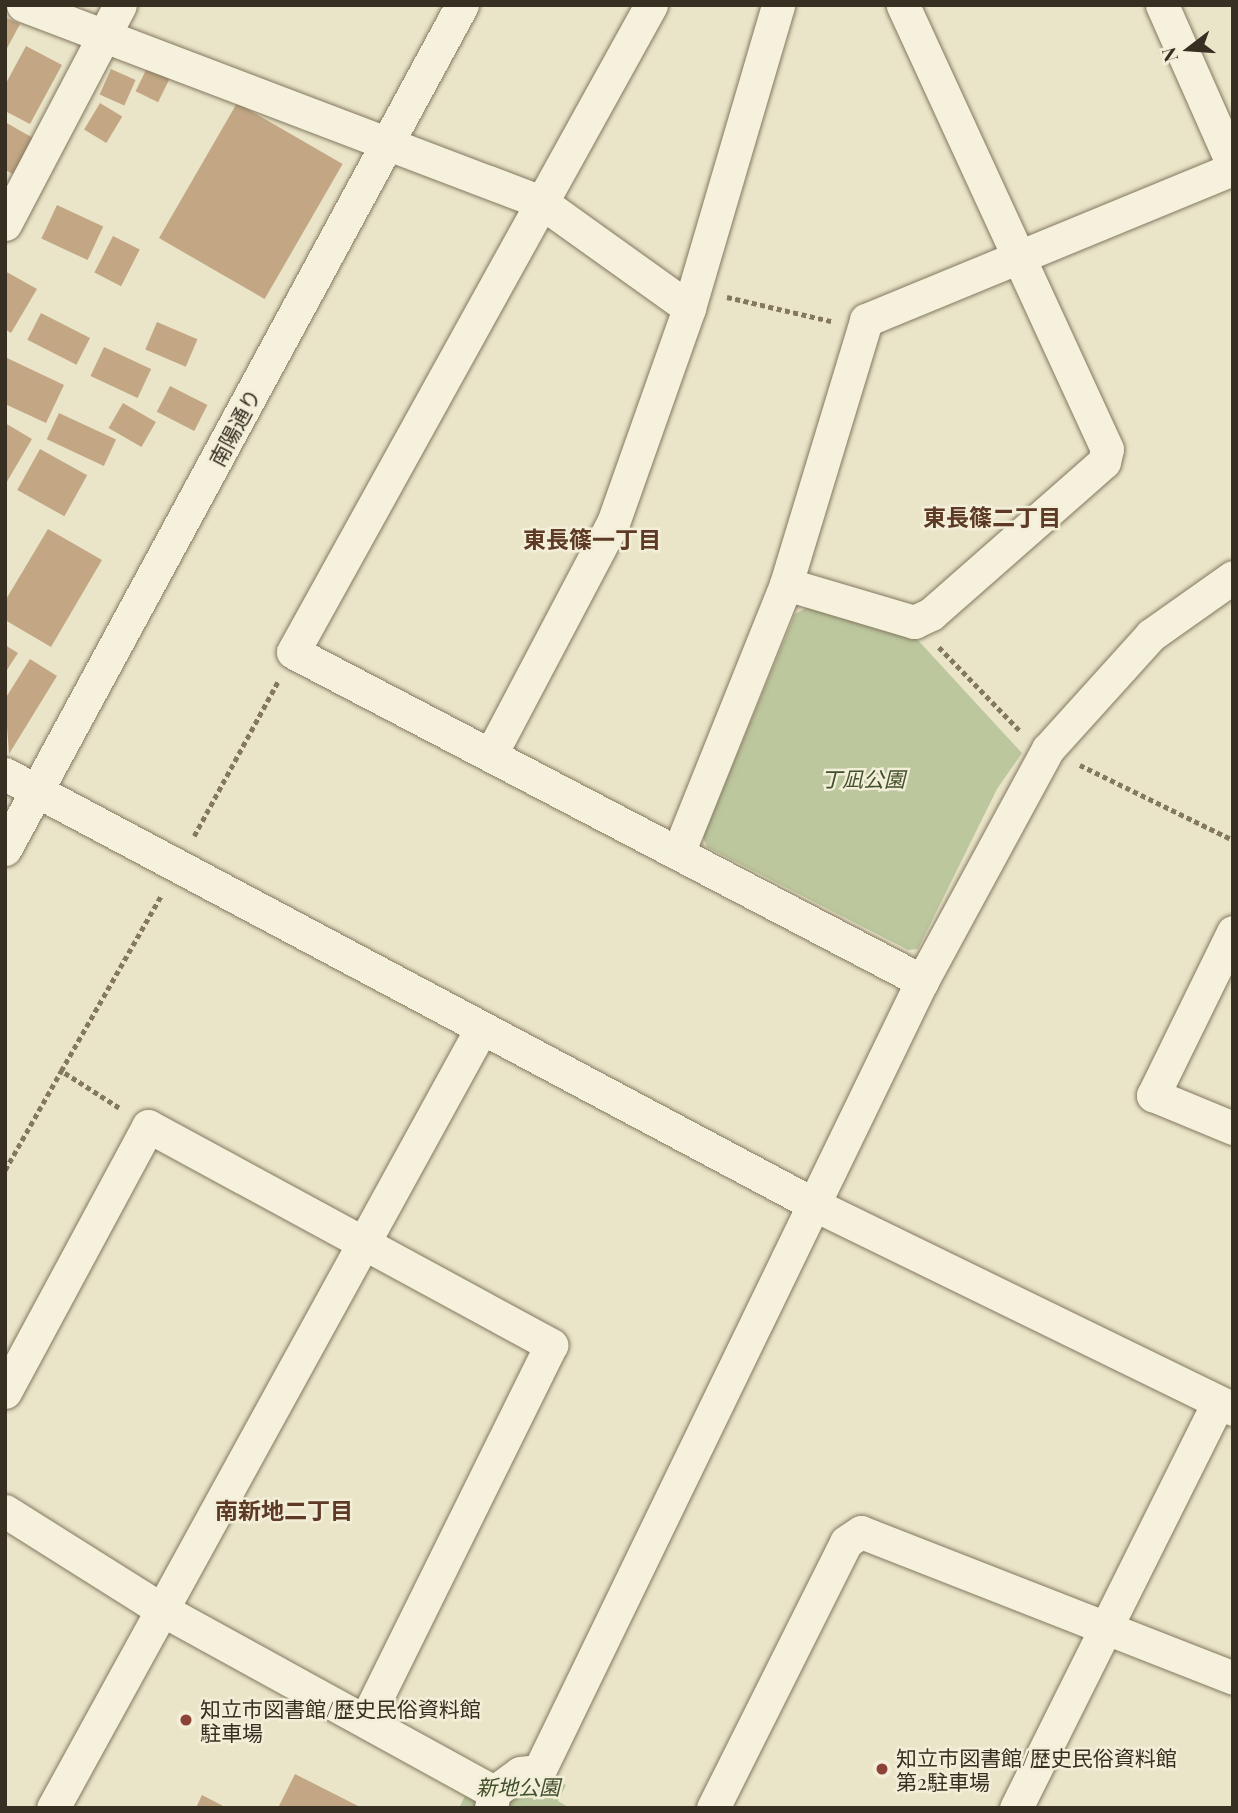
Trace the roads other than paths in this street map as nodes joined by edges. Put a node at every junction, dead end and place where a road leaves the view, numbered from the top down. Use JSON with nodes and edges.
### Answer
{"nodes":[{"id":1,"x":23,"y":5,"type":"edge"},
{"id":2,"x":120,"y":5,"type":"edge"},
{"id":3,"x":462,"y":5,"type":"edge"},
{"id":4,"x":651,"y":5,"type":"edge"},
{"id":5,"x":778,"y":5,"type":"edge"},
{"id":6,"x":904,"y":5,"type":"edge"},
{"id":7,"x":1162,"y":5,"type":"edge"},
{"id":8,"x":107,"y":37,"type":"junction"},
{"id":9,"x":386,"y":145,"type":"junction"},
{"id":10,"x":1233,"y":167,"type":"edge"},
{"id":11,"x":541,"y":202,"type":"junction"},
{"id":12,"x":5,"y":224,"type":"edge"},
{"id":13,"x":1015,"y":258,"type":"junction"},
{"id":14,"x":692,"y":299,"type":"junction"},
{"id":15,"x":1233,"y":578,"type":"edge"},
{"id":16,"x":786,"y":584,"type":"junction"},
{"id":17,"x":491,"y":754,"type":"junction"},
{"id":18,"x":5,"y":774,"type":"edge"},
{"id":19,"x":37,"y":792,"type":"junction"},
{"id":20,"x":5,"y":849,"type":"edge"},
{"id":21,"x":678,"y":853,"type":"junction"},
{"id":22,"x":1233,"y":932,"type":"edge"},
{"id":23,"x":922,"y":981,"type":"junction"},
{"id":24,"x":481,"y":1029,"type":"junction"},
{"id":25,"x":1233,"y":1128,"type":"edge"},
{"id":26,"x":817,"y":1206,"type":"junction"},
{"id":27,"x":363,"y":1241,"type":"junction"},
{"id":28,"x":5,"y":1392,"type":"edge"},
{"id":29,"x":1225,"y":1406,"type":"edge"},
{"id":30,"x":5,"y":1511,"type":"edge"},
{"id":31,"x":159,"y":1608,"type":"junction"},
{"id":32,"x":1105,"y":1628,"type":"junction"},
{"id":33,"x":1233,"y":1678,"type":"edge"},
{"id":34,"x":365,"y":1721,"type":"junction"},
{"id":35,"x":492,"y":1800,"type":"edge"},
{"id":36,"x":53,"y":1808,"type":"edge"},
{"id":37,"x":713,"y":1808,"type":"edge"},
{"id":38,"x":1016,"y":1808,"type":"edge"}],
"edges":[{"from":1,"to":8,"type":"street"},
{"from":2,"to":8,"type":"street"},
{"from":3,"to":9,"type":"street","name":"南陽通り"},
{"from":4,"to":11,"type":"street"},
{"from":5,"to":14,"type":"street"},
{"from":6,"to":13,"type":"street"},
{"from":7,"to":10,"type":"street"},
{"from":8,"to":9,"type":"street"},
{"from":8,"to":12,"type":"street"},
{"from":9,"to":11,"type":"street"},
{"from":9,"to":19,"type":"street","name":"南陽通り"},
{"from":10,"to":13,"type":"street"},
{"from":11,"to":14,"type":"street"},
{"from":11,"to":17,"type":"street"},
{"from":13,"to":16,"type":"street"},
{"from":13,"to":16,"type":"street"},
{"from":14,"to":17,"type":"street"},
{"from":15,"to":23,"type":"street"},
{"from":16,"to":21,"type":"street"},
{"from":17,"to":21,"type":"street"},
{"from":18,"to":19,"type":"street"},
{"from":19,"to":20,"type":"street","name":"南陽通り"},
{"from":19,"to":24,"type":"street"},
{"from":21,"to":23,"type":"street"},
{"from":22,"to":25,"type":"street"},
{"from":23,"to":26,"type":"street"},
{"from":24,"to":26,"type":"street"},
{"from":24,"to":27,"type":"street"},
{"from":26,"to":29,"type":"street"},
{"from":26,"to":35,"type":"street"},
{"from":27,"to":28,"type":"street"},
{"from":27,"to":31,"type":"street"},
{"from":27,"to":34,"type":"street"},
{"from":29,"to":32,"type":"street"},
{"from":30,"to":31,"type":"street"},
{"from":31,"to":34,"type":"street"},
{"from":31,"to":36,"type":"street"},
{"from":32,"to":33,"type":"street"},
{"from":32,"to":37,"type":"street"},
{"from":32,"to":38,"type":"street"},
{"from":34,"to":35,"type":"street"}]}
